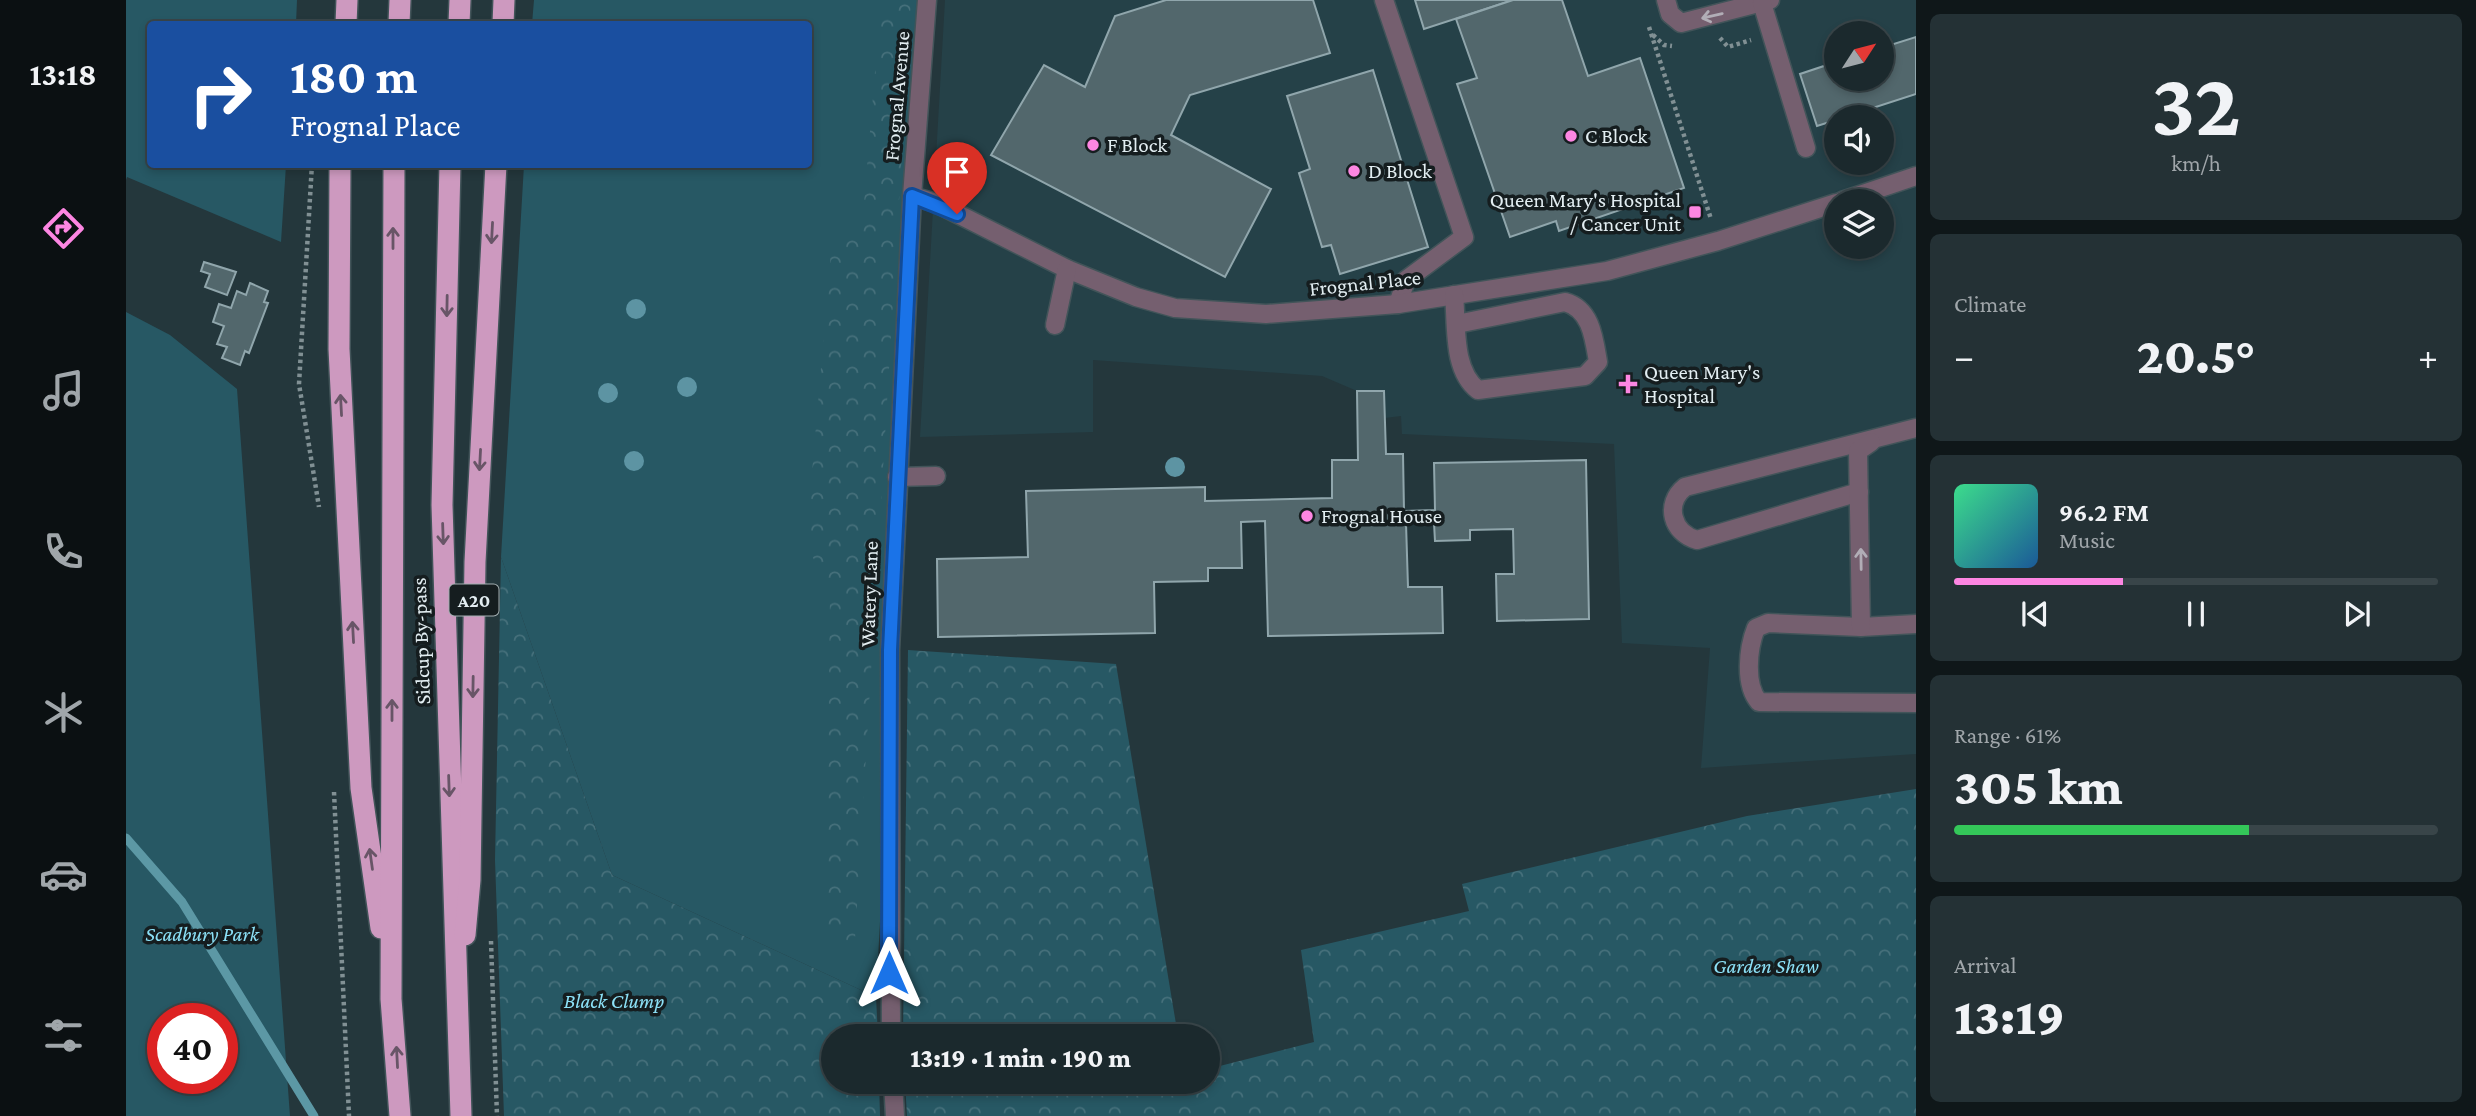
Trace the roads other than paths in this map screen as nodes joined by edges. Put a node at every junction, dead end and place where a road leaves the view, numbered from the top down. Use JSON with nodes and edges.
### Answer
{"nodes":[{"id":1,"x":347,"y":0,"type":"edge"},
{"id":2,"x":400,"y":0,"type":"edge"},
{"id":3,"x":460,"y":0,"type":"edge"},
{"id":4,"x":504,"y":0,"type":"edge"},
{"id":5,"x":927,"y":0,"type":"edge"},
{"id":6,"x":1384,"y":0,"type":"edge"},
{"id":7,"x":1666,"y":0,"type":"edge"},
{"id":8,"x":1766,"y":1,"type":"edge"},
{"id":9,"x":346,"y":21,"type":"edge"},
{"id":10,"x":399,"y":21,"type":"edge"},
{"id":11,"x":458,"y":21,"type":"edge"},
{"id":12,"x":503,"y":21,"type":"edge"},
{"id":13,"x":1806,"y":148,"type":"dead end"},
{"id":14,"x":340,"y":168,"type":"edge"},
{"id":15,"x":394,"y":168,"type":"edge"},
{"id":16,"x":450,"y":168,"type":"edge"},
{"id":17,"x":496,"y":168,"type":"edge"},
{"id":18,"x":1916,"y":176,"type":"edge"},
{"id":19,"x":1878,"y":189,"type":"edge"},
{"id":20,"x":912,"y":196,"type":"junction"},
{"id":21,"x":1824,"y":207,"type":"edge"},
{"id":22,"x":1068,"y":269,"type":"junction"},
{"id":23,"x":1454,"y":295,"type":"junction"},
{"id":24,"x":1398,"y":304,"type":"junction"},
{"id":25,"x":1457,"y":324,"type":"junction"},
{"id":26,"x":1055,"y":325,"type":"dead end"},
{"id":27,"x":1916,"y":428,"type":"edge"},
{"id":28,"x":1872,"y":441,"type":"junction"},
{"id":29,"x":897,"y":477,"type":"junction"},
{"id":30,"x":936,"y":477,"type":"dead end"},
{"id":31,"x":1859,"y":492,"type":"junction"},
{"id":32,"x":1916,"y":624,"type":"edge"},
{"id":33,"x":1861,"y":627,"type":"junction"},
{"id":34,"x":1916,"y":704,"type":"edge"},
{"id":35,"x":391,"y":999,"type":"junction"},
{"id":36,"x":891,"y":1024,"type":"edge"},
{"id":37,"x":456,"y":1034,"type":"junction"},
{"id":38,"x":894,"y":1094,"type":"edge"},
{"id":39,"x":400,"y":1116,"type":"edge"},
{"id":40,"x":461,"y":1116,"type":"edge"},
{"id":41,"x":895,"y":1116,"type":"edge"}],
"edges":[{"from":1,"to":9,"type":"highway"},
{"from":2,"to":10,"type":"highway"},
{"from":3,"to":11,"type":"highway"},
{"from":4,"to":12,"type":"highway"},
{"from":5,"to":20,"type":"street","name":"Frognal Avenue"},
{"from":6,"to":24,"type":"street"},
{"from":8,"to":7,"type":"street","one_way":true},
{"from":8,"to":13,"type":"street"},
{"from":35,"to":14,"type":"highway","one_way":true},
{"from":35,"to":15,"type":"highway","name":"Sidcup By-pass","one_way":true},
{"from":16,"to":37,"type":"highway","name":"Sidcup By-pass","number":"A20","one_way":true},
{"from":17,"to":37,"type":"highway","number":"A20","one_way":true},
{"from":18,"to":19,"type":"street"},
{"from":20,"to":22,"type":"street","name":"Frognal Place"},
{"from":20,"to":29,"type":"street","name":"Watery Lane"},
{"from":21,"to":23,"type":"street","name":"Frognal Place"},
{"from":22,"to":24,"type":"street","name":"Frognal Place"},
{"from":22,"to":26,"type":"street"},
{"from":23,"to":24,"type":"street","name":"Frognal Place"},
{"from":23,"to":25,"type":"street"},
{"from":25,"to":25,"type":"street"},
{"from":27,"to":28,"type":"street"},
{"from":28,"to":31,"type":"street"},
{"from":28,"to":31,"type":"street"},
{"from":29,"to":30,"type":"street"},
{"from":29,"to":36,"type":"street","name":"Watery Lane"},
{"from":33,"to":31,"type":"street","one_way":true},
{"from":32,"to":33,"type":"street"},
{"from":33,"to":34,"type":"street"},
{"from":39,"to":35,"type":"highway","name":"Sidcup By-pass","one_way":true},
{"from":37,"to":40,"type":"highway","name":"Sidcup By-pass","number":"A20"},
{"from":38,"to":41,"type":"street"}]}
